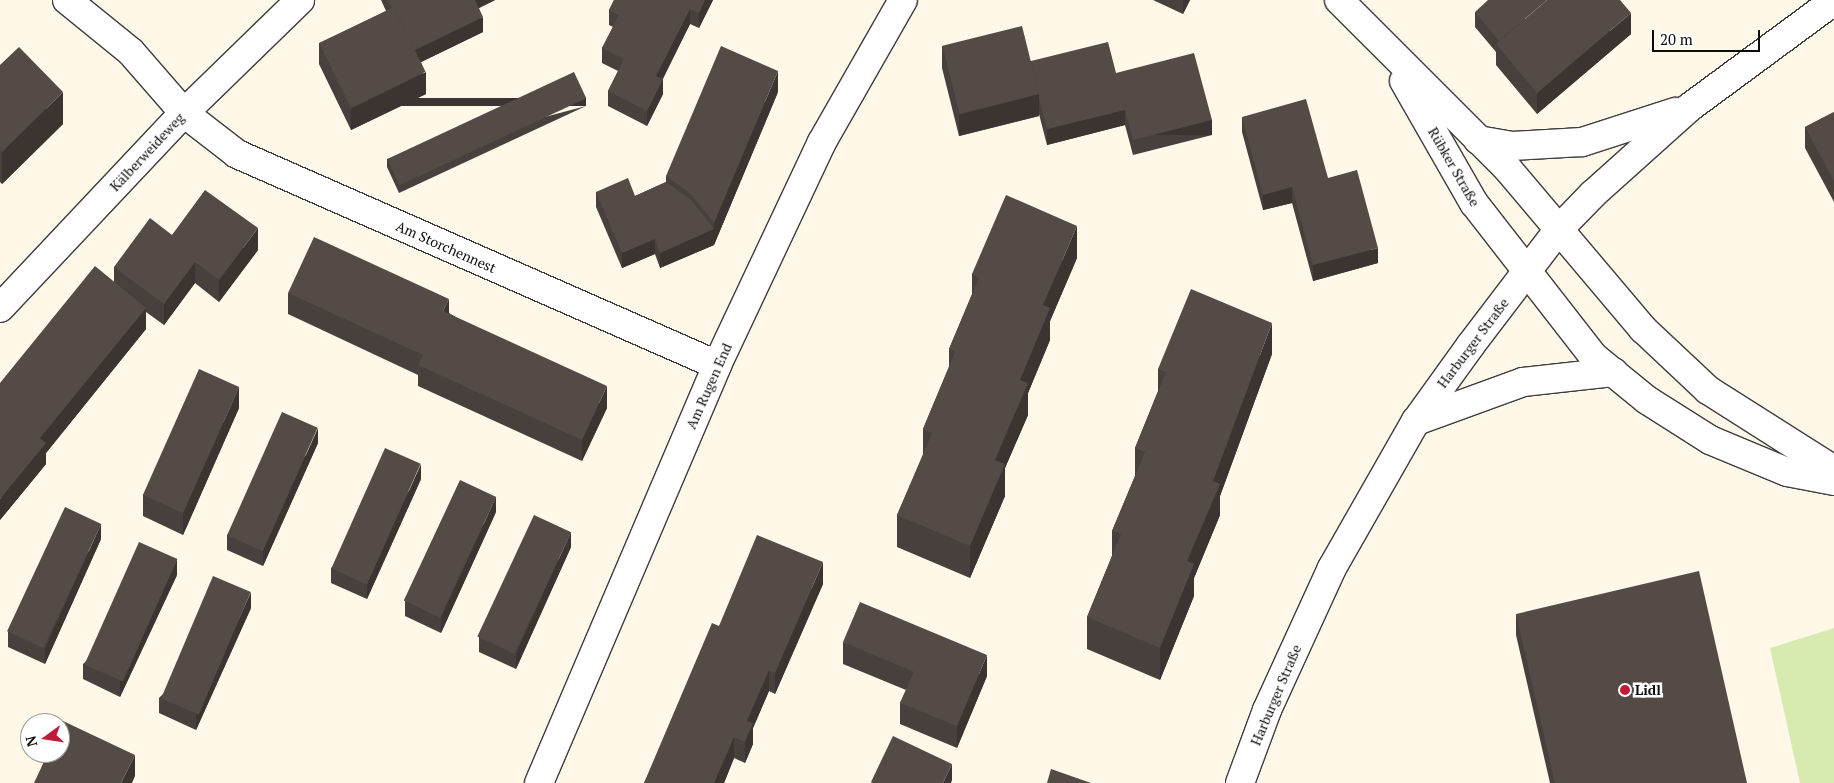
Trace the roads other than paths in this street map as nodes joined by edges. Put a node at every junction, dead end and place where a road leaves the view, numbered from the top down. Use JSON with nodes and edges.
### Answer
{"nodes":[{"id":1,"x":67,"y":0,"type":"edge"},
{"id":2,"x":300,"y":0,"type":"edge"},
{"id":3,"x":904,"y":0,"type":"edge"},
{"id":4,"x":1339,"y":0,"type":"edge"},
{"id":5,"x":1834,"y":1,"type":"edge"},
{"id":6,"x":1390,"y":56,"type":"junction"},
{"id":7,"x":1690,"y":106,"type":"junction"},
{"id":8,"x":184,"y":113,"type":"junction"},
{"id":9,"x":1478,"y":140,"type":"junction"},
{"id":10,"x":1559,"y":229,"type":"junction"},
{"id":11,"x":1526,"y":273,"type":"junction"},
{"id":12,"x":0,"y":308,"type":"edge"},
{"id":13,"x":717,"y":365,"type":"junction"},
{"id":14,"x":1613,"y":372,"type":"junction"},
{"id":15,"x":1416,"y":420,"type":"junction"},
{"id":16,"x":1834,"y":470,"type":"edge"},
{"id":17,"x":1834,"y":481,"type":"edge"},
{"id":18,"x":539,"y":783,"type":"edge"},
{"id":19,"x":1240,"y":783,"type":"edge"}],
"edges":[{"from":1,"to":8,"type":"street","name":"Am Storchennest"},
{"from":2,"to":8,"type":"street","name":"Kälberweideweg"},
{"from":3,"to":13,"type":"street","name":"Am Rugen End"},
{"from":4,"to":6,"type":"street","name":"Rübker Straße"},
{"from":5,"to":7,"type":"street","name":"Harburger Straße"},
{"from":6,"to":9,"type":"street","name":"Rübker Straße"},
{"from":6,"to":11,"type":"street","name":"Rübker Straße"},
{"from":7,"to":9,"type":"street"},
{"from":7,"to":10,"type":"street","name":"Harburger Straße"},
{"from":8,"to":12,"type":"street","name":"Kälberweideweg"},
{"from":8,"to":13,"type":"street","name":"Am Storchennest"},
{"from":9,"to":10,"type":"street","name":"Rübker Straße"},
{"from":10,"to":11,"type":"street","name":"Harburger Straße"},
{"from":10,"to":16,"type":"street","name":"Rübker Straße"},
{"from":11,"to":14,"type":"street","name":"Rübker Straße"},
{"from":11,"to":15,"type":"street","name":"Harburger Straße"},
{"from":13,"to":18,"type":"street","name":"Am Rugen End"},
{"from":14,"to":15,"type":"street"},
{"from":14,"to":17,"type":"street","name":"Rübker Straße"},
{"from":15,"to":19,"type":"street","name":"Harburger Straße"}]}
